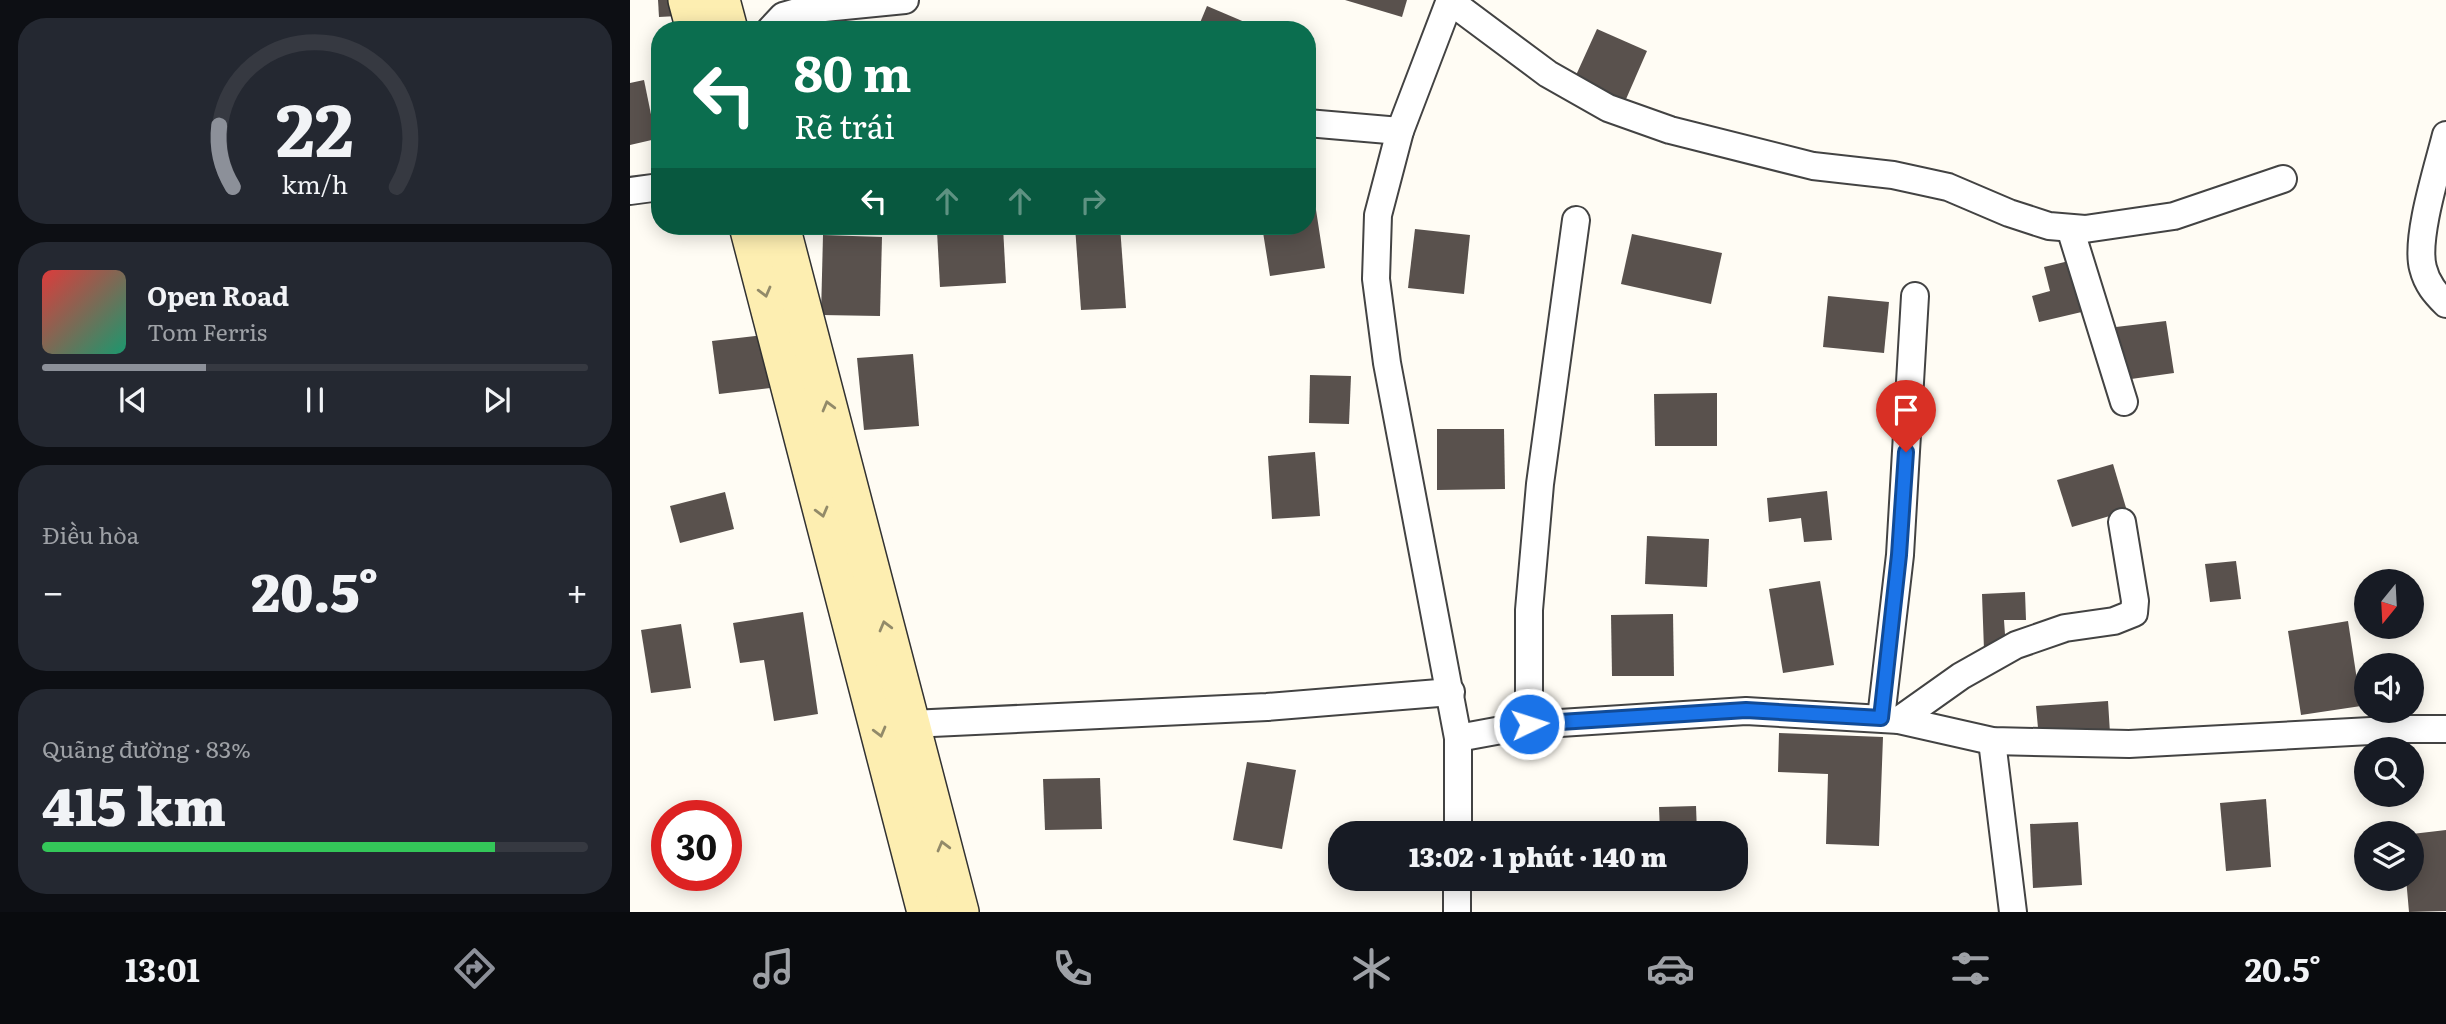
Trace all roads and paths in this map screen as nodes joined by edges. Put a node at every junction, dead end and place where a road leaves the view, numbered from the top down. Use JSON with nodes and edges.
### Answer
{"nodes":[{"id":1,"x":687,"y":0,"type":"edge"},
{"id":2,"x":721,"y":0,"type":"edge"},
{"id":3,"x":905,"y":0,"type":"edge"},
{"id":4,"x":1450,"y":1,"type":"edge"},
{"id":5,"x":693,"y":21,"type":"edge"},
{"id":6,"x":727,"y":21,"type":"edge"},
{"id":7,"x":778,"y":21,"type":"edge"},
{"id":8,"x":1316,"y":123,"type":"edge"},
{"id":9,"x":1400,"y":131,"type":"junction"},
{"id":10,"x":2446,"y":135,"type":"edge"},
{"id":11,"x":2283,"y":179,"type":"dead end"},
{"id":12,"x":651,"y":188,"type":"edge"},
{"id":13,"x":630,"y":191,"type":"edge"},
{"id":14,"x":1576,"y":220,"type":"dead end"},
{"id":15,"x":2070,"y":228,"type":"junction"},
{"id":16,"x":750,"y":235,"type":"edge"},
{"id":17,"x":783,"y":235,"type":"edge"},
{"id":18,"x":1914,"y":296,"type":"dead end"},
{"id":19,"x":2446,"y":304,"type":"edge"},
{"id":20,"x":2124,"y":402,"type":"dead end"},
{"id":21,"x":2122,"y":522,"type":"dead end"},
{"id":22,"x":1451,"y":692,"type":"junction"},
{"id":23,"x":1890,"y":719,"type":"junction"},
{"id":24,"x":911,"y":724,"type":"junction"},
{"id":25,"x":1529,"y":724,"type":"junction"},
{"id":26,"x":2446,"y":729,"type":"edge"},
{"id":27,"x":1458,"y":738,"type":"junction"},
{"id":28,"x":1992,"y":741,"type":"junction"},
{"id":29,"x":1458,"y":821,"type":"edge"},
{"id":30,"x":1457,"y":891,"type":"edge"},
{"id":31,"x":926,"y":912,"type":"edge"},
{"id":32,"x":960,"y":912,"type":"edge"},
{"id":33,"x":1457,"y":912,"type":"edge"},
{"id":34,"x":2013,"y":912,"type":"edge"}],
"edges":[{"from":1,"to":5,"type":"main road"},
{"from":2,"to":6,"type":"main road"},
{"from":3,"to":7,"type":"street"},
{"from":4,"to":9,"type":"street"},
{"from":4,"to":15,"type":"street"},
{"from":8,"to":9,"type":"street"},
{"from":9,"to":22,"type":"street"},
{"from":10,"to":19,"type":"street"},
{"from":11,"to":15,"type":"street"},
{"from":12,"to":13,"type":"street"},
{"from":14,"to":25,"type":"street"},
{"from":15,"to":20,"type":"street"},
{"from":16,"to":31,"type":"main road","one_way":true},
{"from":24,"to":17,"type":"main road","one_way":true},
{"from":18,"to":23,"type":"street"},
{"from":21,"to":23,"type":"street"},
{"from":22,"to":24,"type":"street"},
{"from":22,"to":27,"type":"street"},
{"from":23,"to":25,"type":"street"},
{"from":23,"to":28,"type":"street"},
{"from":32,"to":24,"type":"main road","one_way":true},
{"from":25,"to":27,"type":"street"},
{"from":26,"to":28,"type":"street"},
{"from":27,"to":29,"type":"street"},
{"from":28,"to":34,"type":"street"},
{"from":30,"to":33,"type":"street"}]}
